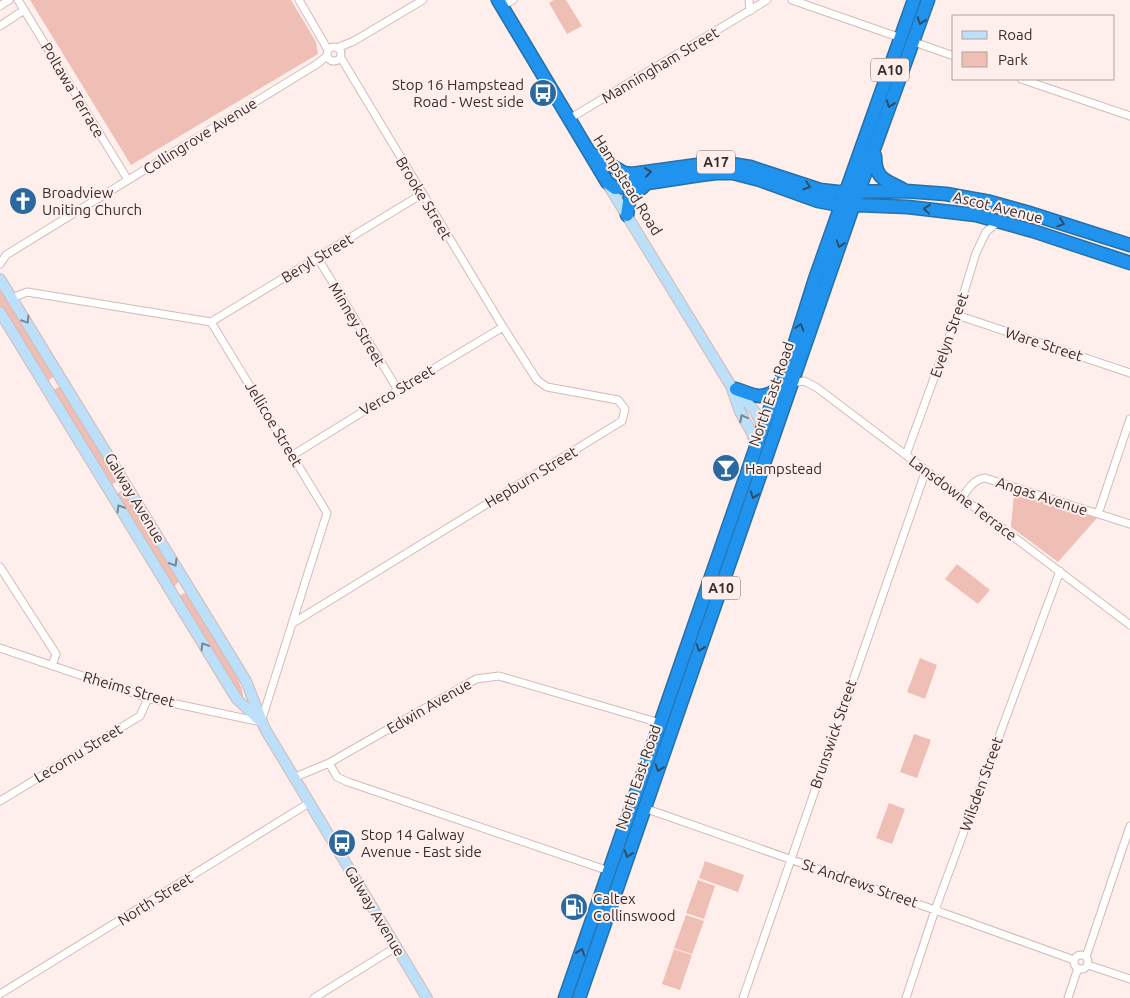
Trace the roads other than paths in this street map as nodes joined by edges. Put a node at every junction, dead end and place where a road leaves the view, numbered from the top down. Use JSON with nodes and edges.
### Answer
{"nodes":[{"id":1,"x":9,"y":0,"type":"edge"},
{"id":2,"x":18,"y":0,"type":"edge"},
{"id":3,"x":299,"y":0,"type":"edge"},
{"id":4,"x":423,"y":0,"type":"edge"},
{"id":5,"x":749,"y":0,"type":"edge"},
{"id":6,"x":767,"y":0,"type":"edge"},
{"id":7,"x":792,"y":0,"type":"edge"},
{"id":8,"x":914,"y":0,"type":"edge"},
{"id":9,"x":928,"y":0,"type":"edge"},
{"id":10,"x":504,"y":2,"type":"edge"},
{"id":11,"x":0,"y":6,"type":"edge"},
{"id":12,"x":24,"y":10,"type":"junction"},
{"id":13,"x":750,"y":11,"type":"junction"},
{"id":14,"x":0,"y":26,"type":"edge"},
{"id":15,"x":908,"y":40,"type":"junction"},
{"id":16,"x":334,"y":54,"type":"junction"},
{"id":17,"x":952,"y":55,"type":"edge"},
{"id":18,"x":1024,"y":80,"type":"edge"},
{"id":19,"x":1130,"y":116,"type":"edge"},
{"id":20,"x":569,"y":119,"type":"junction"},
{"id":21,"x":875,"y":146,"type":"junction"},
{"id":22,"x":588,"y":152,"type":"junction"},
{"id":23,"x":128,"y":180,"type":"junction"},
{"id":24,"x":607,"y":182,"type":"junction"},
{"id":25,"x":650,"y":184,"type":"junction"},
{"id":26,"x":847,"y":191,"type":"junction"},
{"id":27,"x":860,"y":191,"type":"junction"},
{"id":28,"x":906,"y":191,"type":"junction"},
{"id":29,"x":422,"y":194,"type":"junction"},
{"id":30,"x":848,"y":205,"type":"junction"},
{"id":31,"x":627,"y":215,"type":"junction"},
{"id":32,"x":1000,"y":221,"type":"junction"},
{"id":33,"x":1130,"y":245,"type":"edge"},
{"id":34,"x":3,"y":256,"type":"edge"},
{"id":35,"x":317,"y":257,"type":"junction"},
{"id":36,"x":1130,"y":263,"type":"edge"},
{"id":37,"x":0,"y":264,"type":"edge"},
{"id":38,"x":0,"y":279,"type":"edge"},
{"id":39,"x":12,"y":298,"type":"junction"},
{"id":40,"x":0,"y":312,"type":"edge"},
{"id":41,"x":957,"y":316,"type":"junction"},
{"id":42,"x":211,"y":322,"type":"junction"},
{"id":43,"x":502,"y":327,"type":"junction"},
{"id":44,"x":1130,"y":373,"type":"edge"},
{"id":45,"x":793,"y":383,"type":"junction"},
{"id":46,"x":734,"y":387,"type":"junction"},
{"id":47,"x":778,"y":389,"type":"junction"},
{"id":48,"x":398,"y":390,"type":"junction"},
{"id":49,"x":1130,"y":419,"type":"edge"},
{"id":50,"x":763,"y":427,"type":"junction"},
{"id":51,"x":756,"y":449,"type":"junction"},
{"id":52,"x":770,"y":449,"type":"junction"},
{"id":53,"x":906,"y":455,"type":"junction"},
{"id":54,"x":293,"y":456,"type":"junction"},
{"id":55,"x":926,"y":470,"type":"junction"},
{"id":56,"x":962,"y":498,"type":"junction"},
{"id":57,"x":1098,"y":514,"type":"junction"},
{"id":58,"x":1130,"y":524,"type":"edge"},
{"id":59,"x":0,"y":567,"type":"edge"},
{"id":60,"x":1060,"y":572,"type":"junction"},
{"id":61,"x":293,"y":622,"type":"junction"},
{"id":62,"x":1130,"y":625,"type":"edge"},
{"id":63,"x":0,"y":648,"type":"edge"},
{"id":64,"x":52,"y":666,"type":"junction"},
{"id":65,"x":148,"y":698,"type":"junction"},
{"id":66,"x":260,"y":722,"type":"junction"},
{"id":67,"x":660,"y":723,"type":"junction"},
{"id":68,"x":329,"y":763,"type":"junction"},
{"id":69,"x":293,"y":778,"type":"junction"},
{"id":70,"x":0,"y":801,"type":"edge"},
{"id":71,"x":309,"y":803,"type":"junction"},
{"id":72,"x":632,"y":804,"type":"junction"},
{"id":73,"x":644,"y":808,"type":"junction"},
{"id":74,"x":1130,"y":826,"type":"edge"},
{"id":75,"x":790,"y":859,"type":"junction"},
{"id":76,"x":609,"y":872,"type":"junction"},
{"id":77,"x":936,"y":910,"type":"junction"},
{"id":78,"x":396,"y":947,"type":"junction"},
{"id":79,"x":1086,"y":956,"type":"junction"},
{"id":80,"x":1074,"y":960,"type":"junction"},
{"id":81,"x":1088,"y":965,"type":"junction"},
{"id":82,"x":1078,"y":968,"type":"junction"},
{"id":83,"x":1130,"y":979,"type":"edge"},
{"id":84,"x":0,"y":994,"type":"edge"},
{"id":85,"x":314,"y":998,"type":"edge"},
{"id":86,"x":427,"y":998,"type":"edge"},
{"id":87,"x":565,"y":998,"type":"edge"},
{"id":88,"x":578,"y":998,"type":"edge"},
{"id":89,"x":743,"y":998,"type":"edge"},
{"id":90,"x":906,"y":998,"type":"edge"},
{"id":91,"x":1068,"y":998,"type":"edge"}],
"edges":[{"from":1,"to":11,"type":"street"},
{"from":2,"to":12,"type":"street","name":"Poltawa Terrace"},
{"from":3,"to":16,"type":"street","name":"Brooke Street"},
{"from":4,"to":16,"type":"street","name":"Collingrove Avenue"},
{"from":5,"to":13,"type":"street"},
{"from":6,"to":13,"type":"street","name":"Manningham Street"},
{"from":7,"to":15,"type":"street"},
{"from":8,"to":15,"type":"highway","name":"North East Road","number":"A10"},
{"from":9,"to":15,"type":"highway","name":"North East Road","number":"A10","one_way":true},
{"from":10,"to":20,"type":"highway","name":"Hampstead Road","number":"A17"},
{"from":12,"to":14,"type":"street"},
{"from":12,"to":23,"type":"street","name":"Poltawa Terrace"},
{"from":13,"to":20,"type":"street","name":"Manningham Street"},
{"from":15,"to":17,"type":"street"},
{"from":15,"to":21,"type":"highway","name":"North East Road","number":"A10","one_way":true},
{"from":15,"to":26,"type":"highway","name":"North East Road","number":"A10"},
{"from":16,"to":23,"type":"street","name":"Collingrove Avenue"},
{"from":16,"to":29,"type":"street","name":"Brooke Street"},
{"from":18,"to":19,"type":"street"},
{"from":20,"to":22,"type":"highway","name":"Hampstead Road","number":"A17"},
{"from":21,"to":27,"type":"highway","name":"North East Road","number":"A10"},
{"from":21,"to":28,"type":"highway"},
{"from":22,"to":24,"type":"highway","name":"Hampstead Road","number":"A17"},
{"from":22,"to":26,"type":"highway","number":"A17","one_way":true},
{"from":23,"to":34,"type":"street","name":"Collingrove Avenue"},
{"from":24,"to":25,"type":"highway","number":"A17"},
{"from":24,"to":31,"type":"street","name":"Hampstead Road"},
{"from":25,"to":30,"type":"highway","number":"A17"},
{"from":25,"to":31,"type":"highway"},
{"from":26,"to":27,"type":"highway","number":"A17"},
{"from":26,"to":30,"type":"highway","name":"North East Road","number":"A10"},
{"from":27,"to":28,"type":"highway","name":"Ascot Avenue","number":"A17"},
{"from":27,"to":30,"type":"highway","name":"North East Road","number":"A10"},
{"from":28,"to":33,"type":"highway","name":"Ascot Avenue","number":"A17","one_way":true},
{"from":29,"to":35,"type":"street","name":"Beryl Street"},
{"from":29,"to":43,"type":"street","name":"Brooke Street"},
{"from":32,"to":30,"type":"highway","name":"Ascot Avenue","number":"A17","one_way":true},
{"from":30,"to":45,"type":"highway","name":"North East Road","number":"A10","one_way":true},
{"from":47,"to":30,"type":"highway","name":"North East Road","number":"A10","one_way":true},
{"from":31,"to":46,"type":"street","name":"Hampstead Road"},
{"from":32,"to":36,"type":"highway","name":"Ascot Avenue","number":"A17"},
{"from":32,"to":41,"type":"street","name":"Evelyn Street"},
{"from":34,"to":37,"type":"street","name":"Collingrove Avenue"},
{"from":35,"to":42,"type":"street","name":"Beryl Street"},
{"from":35,"to":48,"type":"street","name":"Minney Street"},
{"from":38,"to":39,"type":"street","name":"Galway Avenue"},
{"from":39,"to":42,"type":"street"},
{"from":39,"to":66,"type":"street","name":"Galway Avenue","one_way":true},
{"from":66,"to":40,"type":"street","name":"Galway Avenue","one_way":true},
{"from":41,"to":44,"type":"street","name":"Ware Street"},
{"from":41,"to":53,"type":"street","name":"Evelyn Street"},
{"from":42,"to":54,"type":"street","name":"Jellicoe Street"},
{"from":43,"to":48,"type":"street","name":"Verco Street"},
{"from":43,"to":61,"type":"street","name":"Hepburn Street"},
{"from":45,"to":52,"type":"highway","name":"North East Road","number":"A10"},
{"from":45,"to":53,"type":"street","name":"Lansdowne Terrace"},
{"from":46,"to":47,"type":"highway"},
{"from":46,"to":50,"type":"street","name":"Hampstead Road"},
{"from":51,"to":46,"type":"street","name":"Hampstead Road","one_way":true},
{"from":47,"to":50,"type":"highway","name":"North East Road","number":"A10"},
{"from":48,"to":54,"type":"street","name":"Verco Street"},
{"from":49,"to":57,"type":"street"},
{"from":50,"to":51,"type":"highway","name":"North East Road","number":"A10"},
{"from":50,"to":52,"type":"highway"},
{"from":51,"to":67,"type":"highway","name":"North East Road","number":"A10"},
{"from":52,"to":73,"type":"highway","name":"North East Road","number":"A10","one_way":true},
{"from":53,"to":55,"type":"street","name":"Lansdowne Terrace"},
{"from":54,"to":61,"type":"street","name":"Jellicoe Street"},
{"from":55,"to":56,"type":"street","name":"Lansdowne Terrace"},
{"from":55,"to":75,"type":"street","name":"Brunswick Street"},
{"from":56,"to":57,"type":"street","name":"Angas Avenue"},
{"from":56,"to":60,"type":"street","name":"Lansdowne Terrace"},
{"from":57,"to":58,"type":"street","name":"Angas Avenue"},
{"from":59,"to":64,"type":"street"},
{"from":60,"to":62,"type":"street","name":"Lansdowne Terrace"},
{"from":60,"to":77,"type":"street","name":"Wilsden Street"},
{"from":61,"to":66,"type":"street","name":"Jellicoe Street"},
{"from":63,"to":64,"type":"street","name":"Rheims Street"},
{"from":64,"to":65,"type":"street","name":"Rheims Street"},
{"from":65,"to":66,"type":"street","name":"Rheims Street"},
{"from":65,"to":70,"type":"street","name":"Lecornu Street"},
{"from":66,"to":69,"type":"street","name":"Galway Avenue"},
{"from":67,"to":68,"type":"street","name":"Edwin Avenue"},
{"from":67,"to":72,"type":"highway","name":"North East Road","number":"A10"},
{"from":68,"to":69,"type":"street","name":"Edwin Avenue"},
{"from":68,"to":76,"type":"street"},
{"from":69,"to":71,"type":"street","name":"Galway Avenue"},
{"from":71,"to":78,"type":"street","name":"Galway Avenue"},
{"from":71,"to":84,"type":"street","name":"North Street"},
{"from":72,"to":73,"type":"highway"},
{"from":72,"to":76,"type":"highway","name":"North East Road","number":"A10"},
{"from":73,"to":75,"type":"street","name":"St Andrews Street"},
{"from":73,"to":88,"type":"highway","name":"North East Road","number":"A10","one_way":true},
{"from":74,"to":79,"type":"street"},
{"from":75,"to":77,"type":"street","name":"St Andrews Street"},
{"from":75,"to":89,"type":"street","name":"Brunswick Street"},
{"from":87,"to":76,"type":"highway","name":"North East Road","number":"A10","one_way":true},
{"from":77,"to":80,"type":"street","name":"St Andrews Street"},
{"from":77,"to":90,"type":"street","name":"Wilsden Street"},
{"from":78,"to":85,"type":"street"},
{"from":78,"to":86,"type":"street","name":"Galway Avenue"},
{"from":79,"to":80,"type":"street"},
{"from":79,"to":81,"type":"street"},
{"from":80,"to":82,"type":"street"},
{"from":81,"to":82,"type":"street"},
{"from":81,"to":83,"type":"street"},
{"from":82,"to":91,"type":"street"}]}
